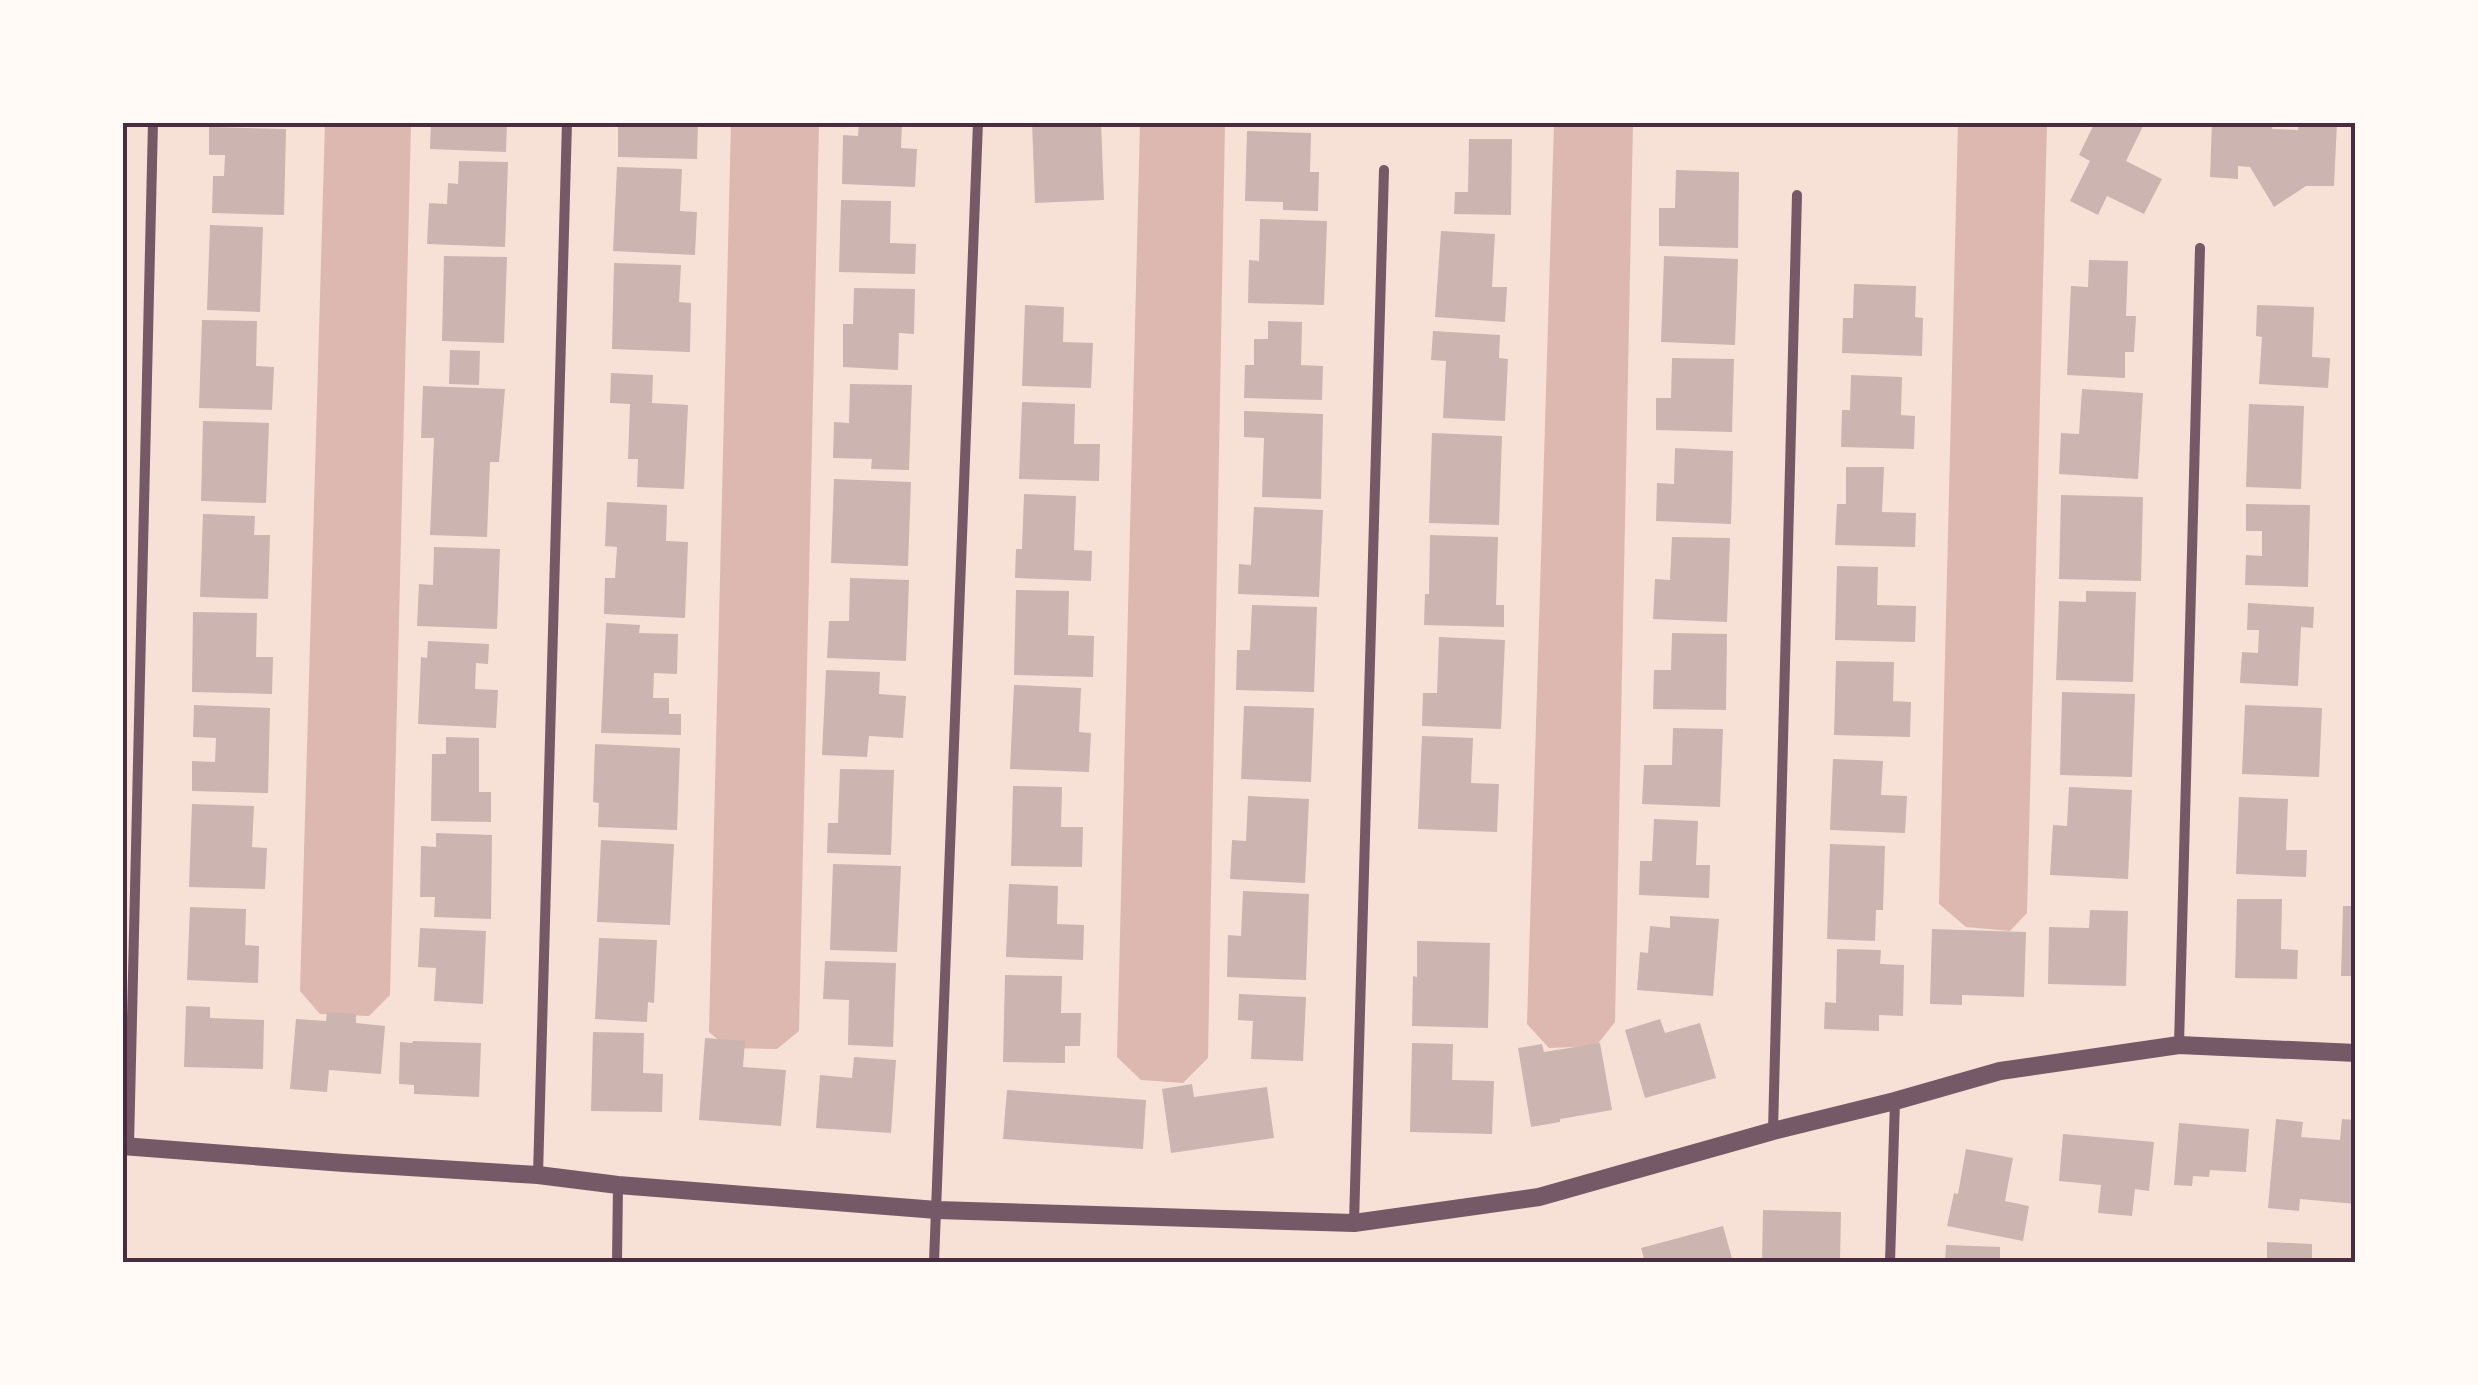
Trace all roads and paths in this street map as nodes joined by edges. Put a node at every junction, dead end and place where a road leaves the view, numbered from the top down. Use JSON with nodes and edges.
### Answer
{"nodes":[{"id":1,"x":153,"y":122,"type":"edge"},
{"id":2,"x":567,"y":122,"type":"edge"},
{"id":3,"x":978,"y":122,"type":"edge"},
{"id":4,"x":1384,"y":170,"type":"dead end"},
{"id":5,"x":1797,"y":195,"type":"dead end"},
{"id":6,"x":2200,"y":248,"type":"dead end"},
{"id":7,"x":2179,"y":1046,"type":"junction"},
{"id":8,"x":2356,"y":1053,"type":"edge"},
{"id":9,"x":1896,"y":1101,"type":"junction"},
{"id":10,"x":1774,"y":1130,"type":"junction"},
{"id":11,"x":126,"y":1146,"type":"edge"},
{"id":12,"x":538,"y":1174,"type":"junction"},
{"id":13,"x":618,"y":1185,"type":"junction"},
{"id":14,"x":936,"y":1210,"type":"junction"},
{"id":15,"x":1354,"y":1222,"type":"junction"},
{"id":16,"x":616,"y":1262,"type":"edge"},
{"id":17,"x":934,"y":1262,"type":"edge"},
{"id":18,"x":1890,"y":1262,"type":"edge"}],
"edges":[{"from":1,"to":11,"type":"street"},
{"from":2,"to":12,"type":"street"},
{"from":3,"to":14,"type":"street"},
{"from":4,"to":15,"type":"street"},
{"from":5,"to":10,"type":"street"},
{"from":6,"to":7,"type":"street"},
{"from":7,"to":8,"type":"street"},
{"from":7,"to":9,"type":"street"},
{"from":9,"to":10,"type":"street"},
{"from":9,"to":18,"type":"street"},
{"from":10,"to":15,"type":"street"},
{"from":11,"to":12,"type":"street"},
{"from":12,"to":13,"type":"street"},
{"from":13,"to":14,"type":"street"},
{"from":13,"to":16,"type":"street"},
{"from":14,"to":15,"type":"street"},
{"from":14,"to":17,"type":"street"}]}
